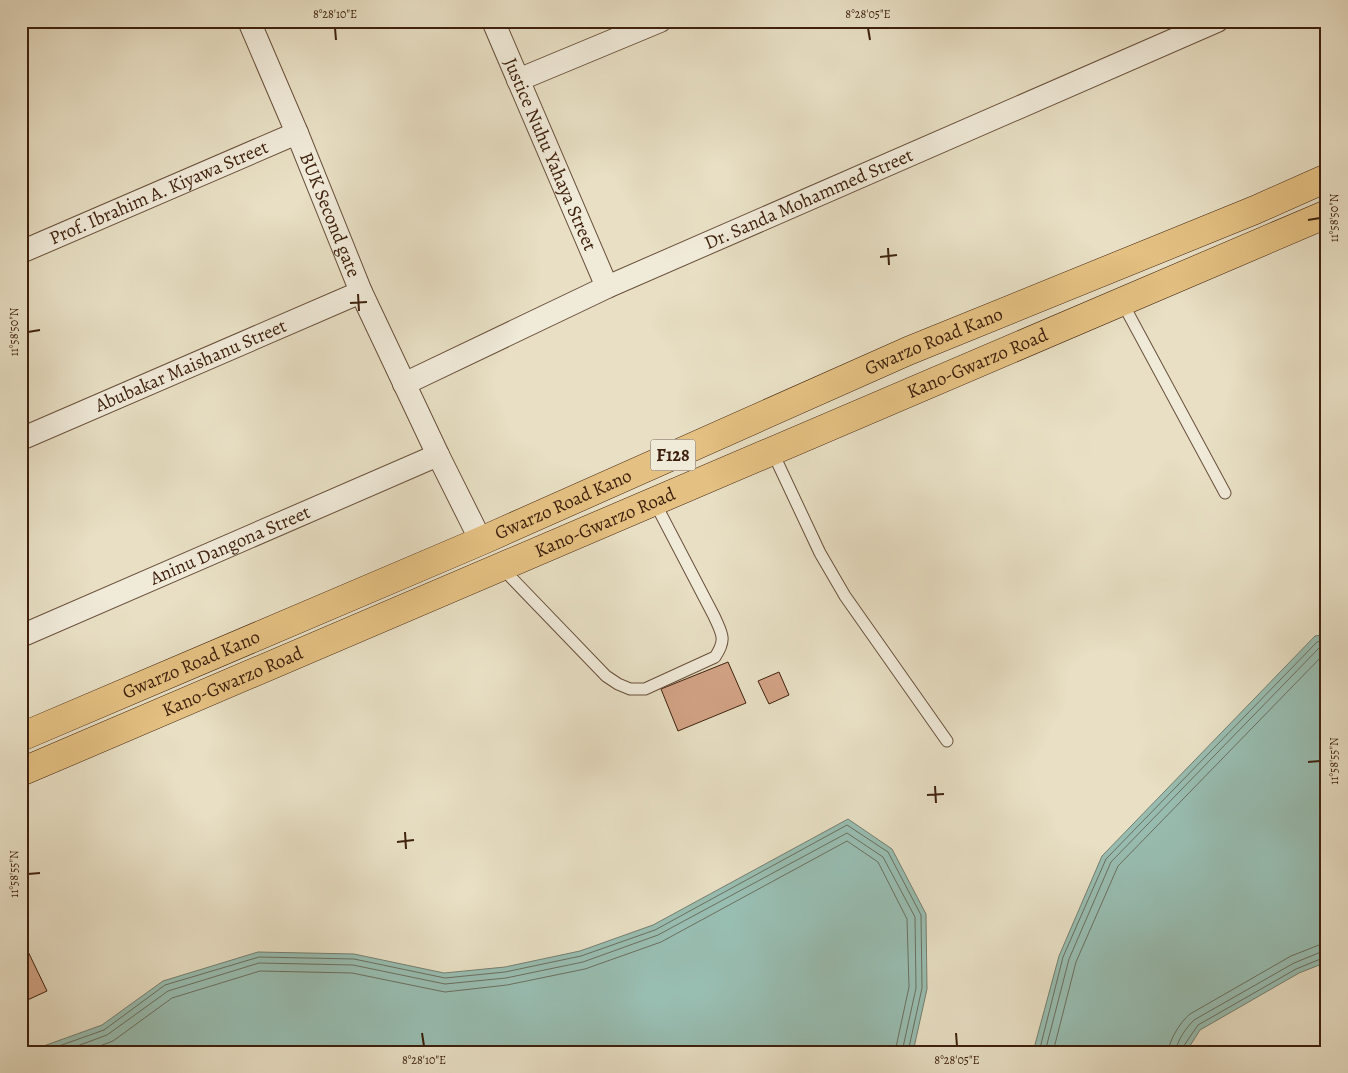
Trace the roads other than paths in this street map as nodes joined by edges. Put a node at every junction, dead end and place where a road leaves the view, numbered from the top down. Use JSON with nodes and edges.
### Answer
{"nodes":[{"id":1,"x":249,"y":21,"type":"edge"},
{"id":2,"x":493,"y":21,"type":"edge"},
{"id":3,"x":660,"y":21,"type":"edge"},
{"id":4,"x":1216,"y":21,"type":"edge"},
{"id":5,"x":518,"y":80,"type":"junction"},
{"id":6,"x":297,"y":133,"type":"junction"},
{"id":7,"x":1327,"y":178,"type":"edge"},
{"id":8,"x":1327,"y":214,"type":"edge"},
{"id":9,"x":21,"y":252,"type":"edge"},
{"id":10,"x":607,"y":287,"type":"junction"},
{"id":11,"x":360,"y":292,"type":"junction"},
{"id":12,"x":1122,"y":302,"type":"junction"},
{"id":13,"x":404,"y":384,"type":"junction"},
{"id":14,"x":21,"y":439,"type":"edge"},
{"id":15,"x":772,"y":451,"type":"junction"},
{"id":16,"x":438,"y":456,"type":"junction"},
{"id":17,"x":1225,"y":493,"type":"dead end"},
{"id":18,"x":654,"y":501,"type":"junction"},
{"id":19,"x":481,"y":541,"type":"junction"},
{"id":20,"x":501,"y":567,"type":"junction"},
{"id":21,"x":21,"y":636,"type":"edge"},
{"id":22,"x":21,"y":737,"type":"edge"},
{"id":23,"x":947,"y":741,"type":"dead end"},
{"id":24,"x":21,"y":772,"type":"edge"}],
"edges":[{"from":1,"to":6,"type":"street","name":"BUK Second gate"},
{"from":2,"to":5,"type":"street","name":"Justice Nuhu Yahaya Street"},
{"from":3,"to":5,"type":"street"},
{"from":4,"to":10,"type":"street","name":"Dr. Sanda Mohammed Street"},
{"from":5,"to":10,"type":"street","name":"Justice Nuhu Yahaya Street"},
{"from":6,"to":9,"type":"street","name":"Prof. Ibrahim A. Kiyawa Street"},
{"from":6,"to":11,"type":"street","name":"BUK Second gate"},
{"from":7,"to":19,"type":"main road","name":"Gwarzo Road Kano","number":"F128"},
{"from":8,"to":12,"type":"main road","name":"Kano-Gwarzo Road","number":"F128"},
{"from":10,"to":13,"type":"street","name":"Dr. Sanda Mohammed Street"},
{"from":11,"to":13,"type":"street","name":"BUK Second gate"},
{"from":11,"to":14,"type":"street","name":"Abubakar Maishanu Street"},
{"from":12,"to":15,"type":"main road","name":"Kano-Gwarzo Road","number":"F128"},
{"from":12,"to":17,"type":"lane"},
{"from":13,"to":16,"type":"street","name":"BUK Second gate"},
{"from":15,"to":18,"type":"main road","name":"Kano-Gwarzo Road","number":"F128"},
{"from":15,"to":23,"type":"lane"},
{"from":16,"to":19,"type":"street","name":"BUK Second gate"},
{"from":16,"to":21,"type":"street","name":"Aninu Dangona Street"},
{"from":18,"to":20,"type":"main road","name":"Kano-Gwarzo Road","number":"F128"},
{"from":18,"to":20,"type":"lane"},
{"from":19,"to":22,"type":"main road","name":"Gwarzo Road Kano","number":"F128"},
{"from":20,"to":24,"type":"main road","name":"Kano-Gwarzo Road","number":"F128"}]}
